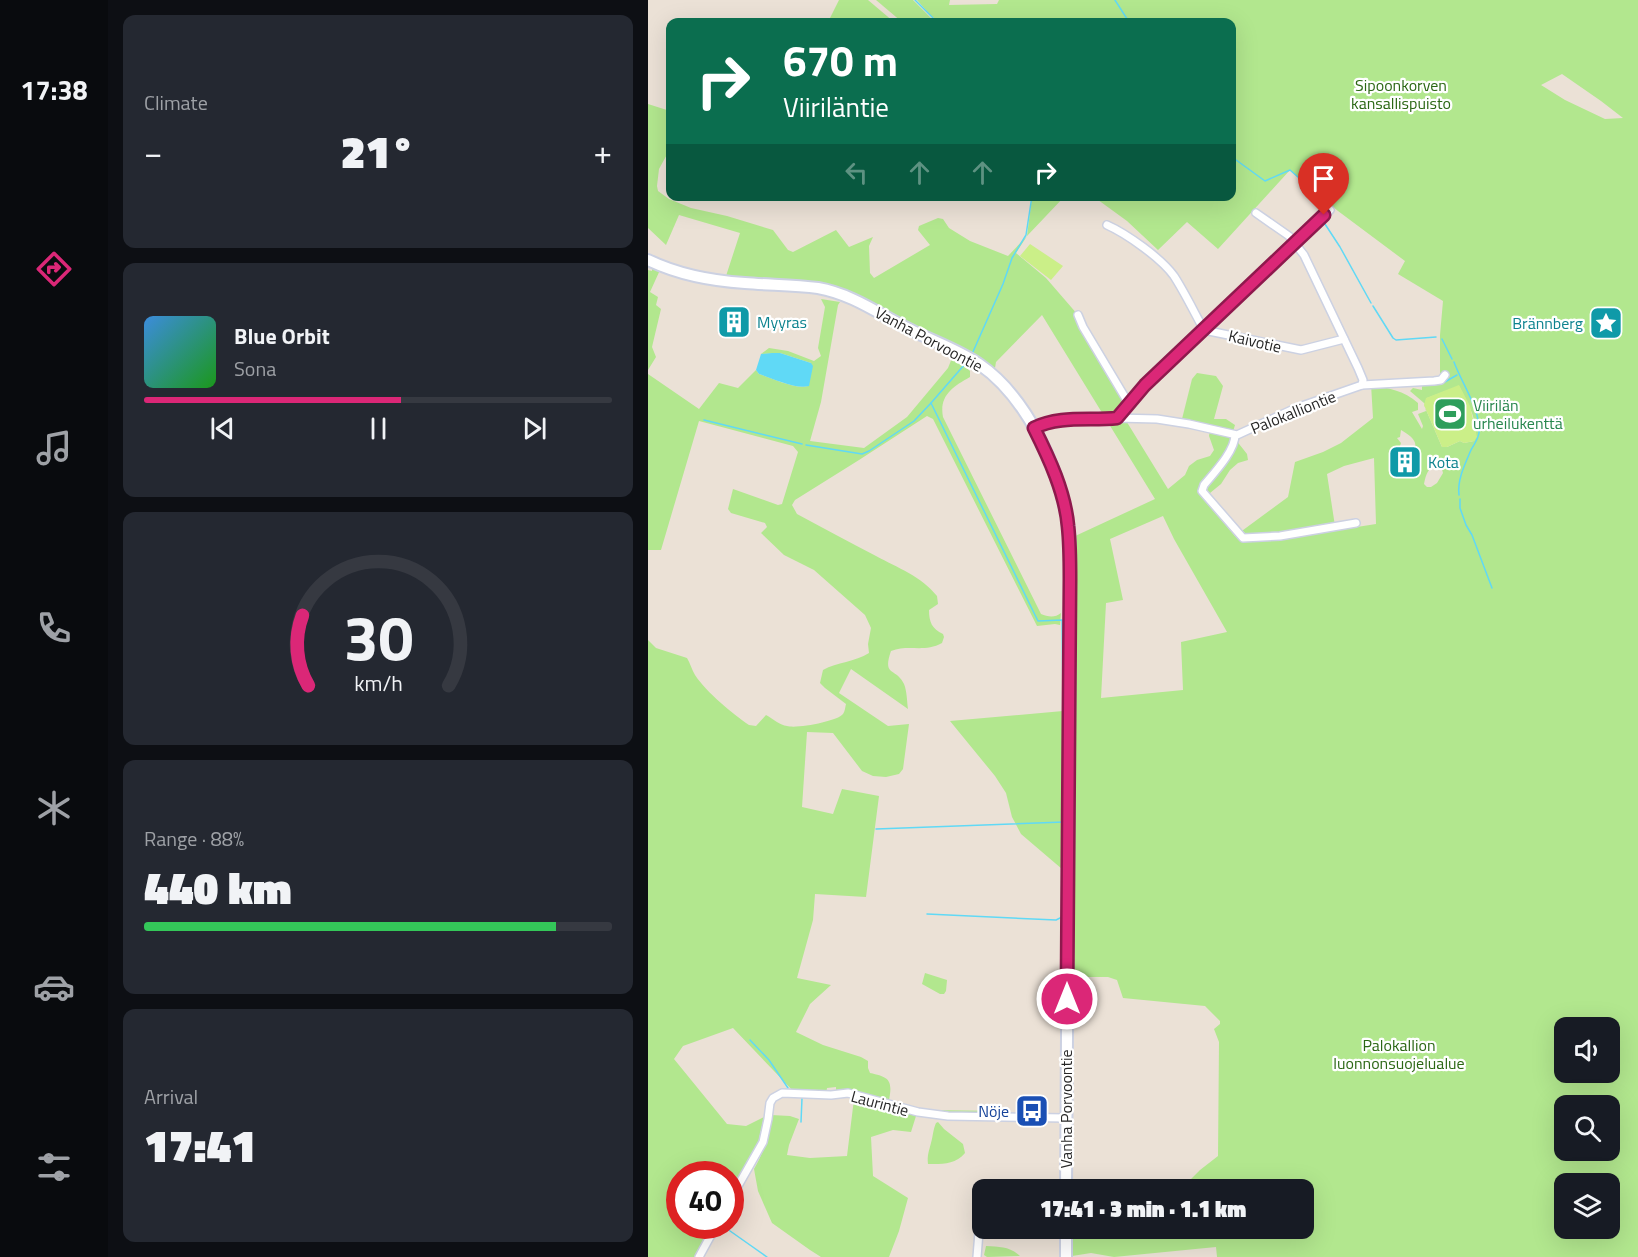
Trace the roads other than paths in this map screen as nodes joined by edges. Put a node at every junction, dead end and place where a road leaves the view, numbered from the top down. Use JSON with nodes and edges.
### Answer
{"nodes":[{"id":1,"x":1330,"y":210,"type":"dead end"},
{"id":2,"x":1256,"y":213,"type":"dead end"},
{"id":3,"x":1107,"y":225,"type":"dead end"},
{"id":4,"x":1295,"y":243,"type":"junction"},
{"id":5,"x":648,"y":260,"type":"edge"},
{"id":6,"x":1078,"y":315,"type":"dead end"},
{"id":7,"x":1204,"y":330,"type":"junction"},
{"id":8,"x":1344,"y":339,"type":"junction"},
{"id":9,"x":1445,"y":375,"type":"dead end"},
{"id":10,"x":1362,"y":385,"type":"junction"},
{"id":11,"x":1129,"y":404,"type":"junction"},
{"id":12,"x":1117,"y":418,"type":"junction"},
{"id":13,"x":1034,"y":428,"type":"junction"},
{"id":14,"x":1235,"y":435,"type":"junction"},
{"id":15,"x":1356,"y":523,"type":"dead end"},
{"id":16,"x":1065,"y":1118,"type":"junction"},
{"id":17,"x":744,"y":1175,"type":"edge"},
{"id":18,"x":1066,"y":1179,"type":"edge"},
{"id":19,"x":709,"y":1239,"type":"edge"},
{"id":20,"x":978,"y":1239,"type":"edge"},
{"id":21,"x":1066,"y":1239,"type":"edge"},
{"id":22,"x":699,"y":1257,"type":"edge"},
{"id":23,"x":977,"y":1257,"type":"edge"},
{"id":24,"x":1066,"y":1257,"type":"edge"}],
"edges":[{"from":1,"to":4,"type":"street"},
{"from":2,"to":4,"type":"street"},
{"from":3,"to":7,"type":"street"},
{"from":4,"to":7,"type":"street"},
{"from":4,"to":8,"type":"street"},
{"from":5,"to":13,"type":"street","name":"Vanha Porvoontie"},
{"from":6,"to":11,"type":"street"},
{"from":7,"to":8,"type":"street","name":"Kaivotie"},
{"from":7,"to":11,"type":"street"},
{"from":8,"to":10,"type":"street"},
{"from":9,"to":10,"type":"street","name":"Palokalliontie"},
{"from":10,"to":14,"type":"street","name":"Palokalliontie"},
{"from":11,"to":12,"type":"street"},
{"from":12,"to":13,"type":"street","name":"Palokalliontie"},
{"from":12,"to":14,"type":"street","name":"Palokalliontie"},
{"from":13,"to":16,"type":"street","name":"Vanha Porvoontie"},
{"from":14,"to":15,"type":"street"},
{"from":16,"to":17,"type":"street","name":"Laurintie"},
{"from":16,"to":18,"type":"street","name":"Vanha Porvoontie"},
{"from":19,"to":22,"type":"street"},
{"from":20,"to":23,"type":"street"},
{"from":21,"to":24,"type":"street"}]}
